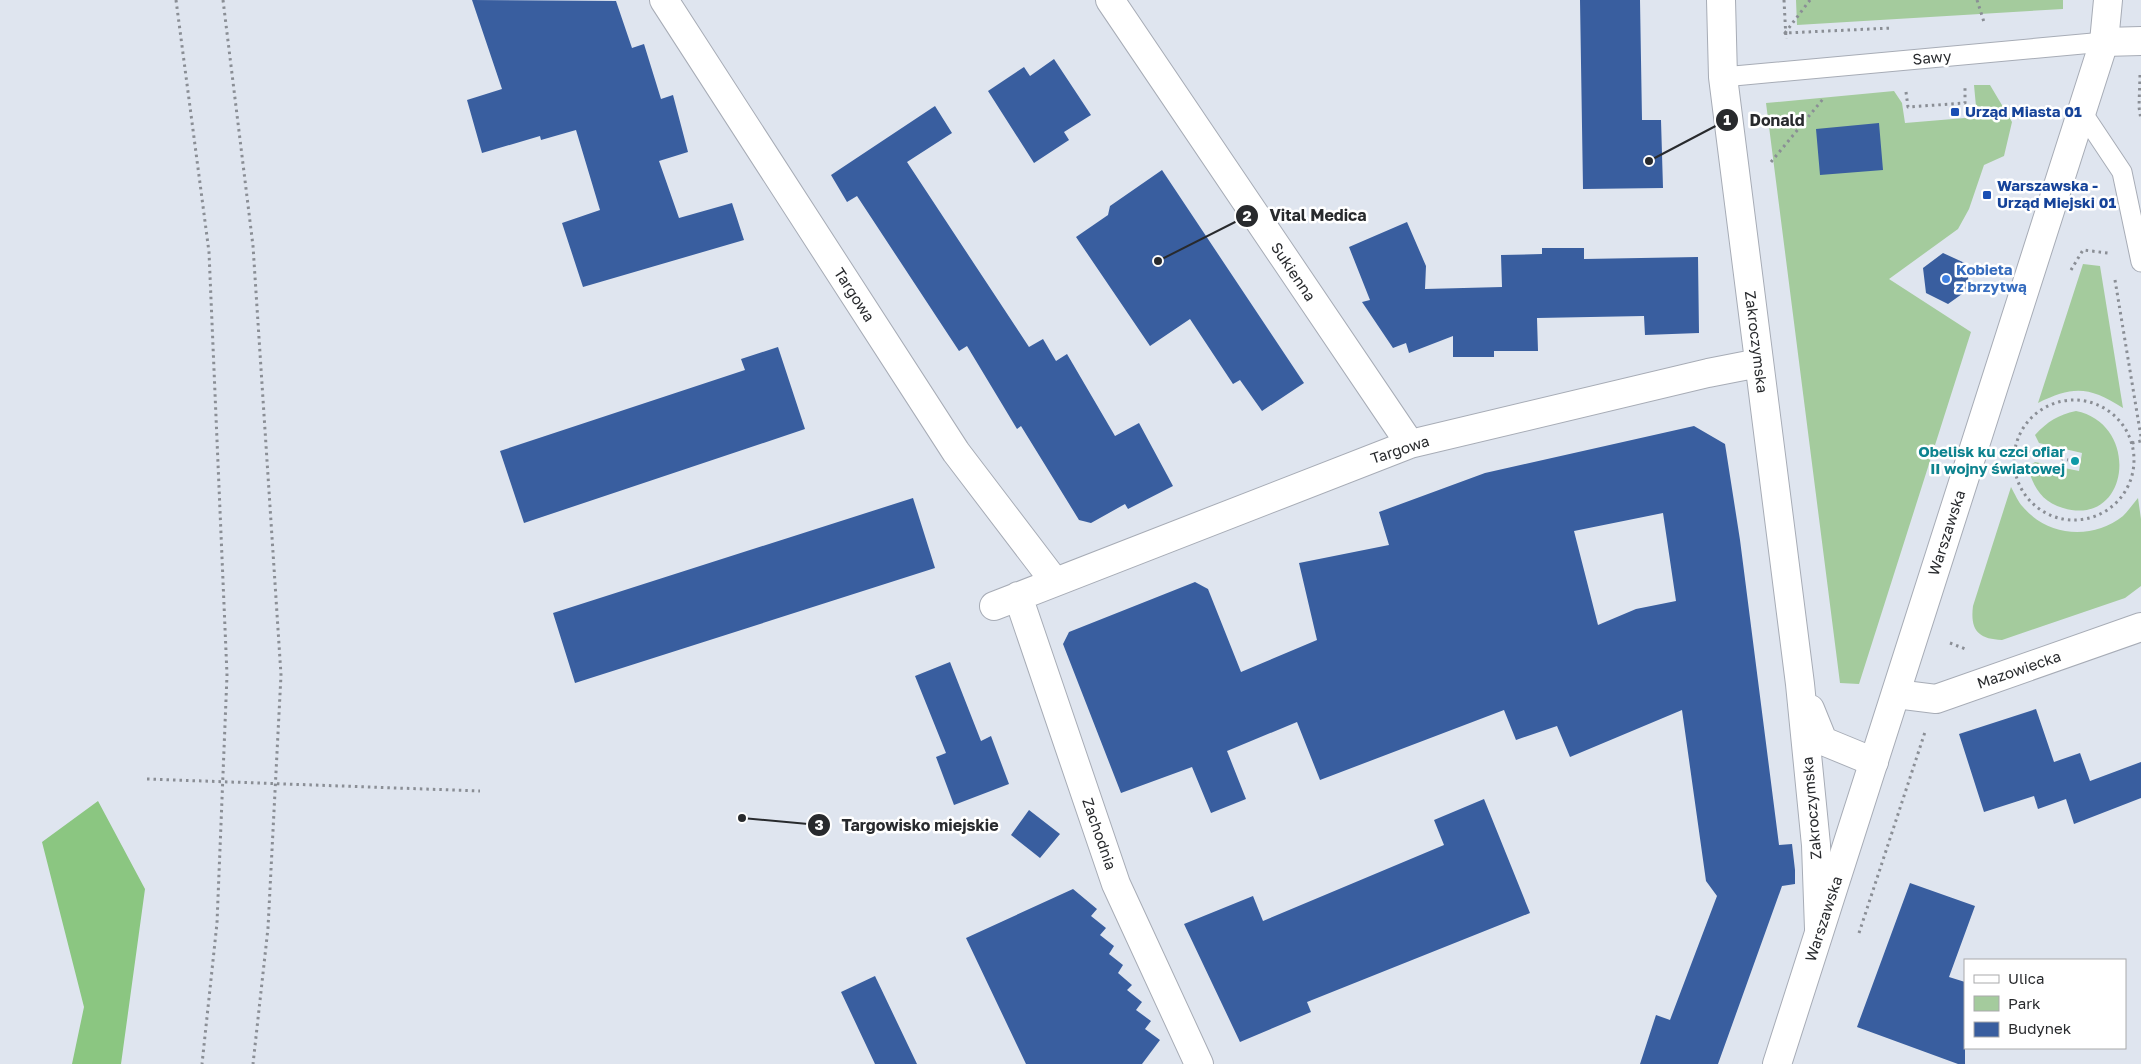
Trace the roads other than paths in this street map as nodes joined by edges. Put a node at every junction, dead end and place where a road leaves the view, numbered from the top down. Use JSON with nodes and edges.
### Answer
{"nodes":[{"id":1,"x":664,"y":0,"type":"edge"},
{"id":2,"x":1110,"y":0,"type":"edge"},
{"id":3,"x":1721,"y":0,"type":"edge"},
{"id":4,"x":2108,"y":0,"type":"edge"},
{"id":5,"x":2141,"y":41,"type":"edge"},
{"id":6,"x":2104,"y":42,"type":"junction"},
{"id":7,"x":1723,"y":77,"type":"junction"},
{"id":8,"x":2082,"y":112,"type":"junction"},
{"id":9,"x":2141,"y":262,"type":"edge"},
{"id":10,"x":1759,"y":362,"type":"junction"},
{"id":11,"x":1410,"y":444,"type":"junction"},
{"id":12,"x":1055,"y":582,"type":"junction"},
{"id":13,"x":1006,"y":601,"type":"joint"},
{"id":14,"x":2141,"y":627,"type":"edge"},
{"id":15,"x":1800,"y":684,"type":"junction"},
{"id":16,"x":1896,"y":694,"type":"junction"},
{"id":17,"x":1874,"y":762,"type":"junction"},
{"id":18,"x":1819,"y":933,"type":"junction"},
{"id":19,"x":1779,"y":1063,"type":"edge"},
{"id":20,"x":1199,"y":1064,"type":"edge"}],
"edges":[{"from":1,"to":12,"type":"street","name":"Targowa"},
{"from":2,"to":11,"type":"street","name":"Sukienna"},
{"from":3,"to":7,"type":"street","name":"Zakroczymska"},
{"from":4,"to":6,"type":"street","name":"Warszawska"},
{"from":5,"to":6,"type":"street","name":"Sawy"},
{"from":6,"to":7,"type":"lane","name":"Sawy"},
{"from":6,"to":8,"type":"street","name":"Warszawska"},
{"from":7,"to":10,"type":"street","name":"Zakroczymska"},
{"from":8,"to":9,"type":"lane"},
{"from":8,"to":16,"type":"street","name":"Warszawska"},
{"from":10,"to":11,"type":"street","name":"Targowa"},
{"from":10,"to":15,"type":"street","name":"Zakroczymska"},
{"from":11,"to":12,"type":"street","name":"Targowa"},
{"from":12,"to":13,"type":"street","name":"Targowa"},
{"from":13,"to":20,"type":"street","name":"Zachodnia"},
{"from":14,"to":16,"type":"street","name":"Mazowiecka"},
{"from":15,"to":17,"type":"street","name":"Zakroczymska"},
{"from":15,"to":18,"type":"street","name":"Zakroczymska"},
{"from":16,"to":17,"type":"street","name":"Warszawska"},
{"from":17,"to":18,"type":"street","name":"Warszawska"},
{"from":18,"to":19,"type":"street","name":"Warszawska"}]}
